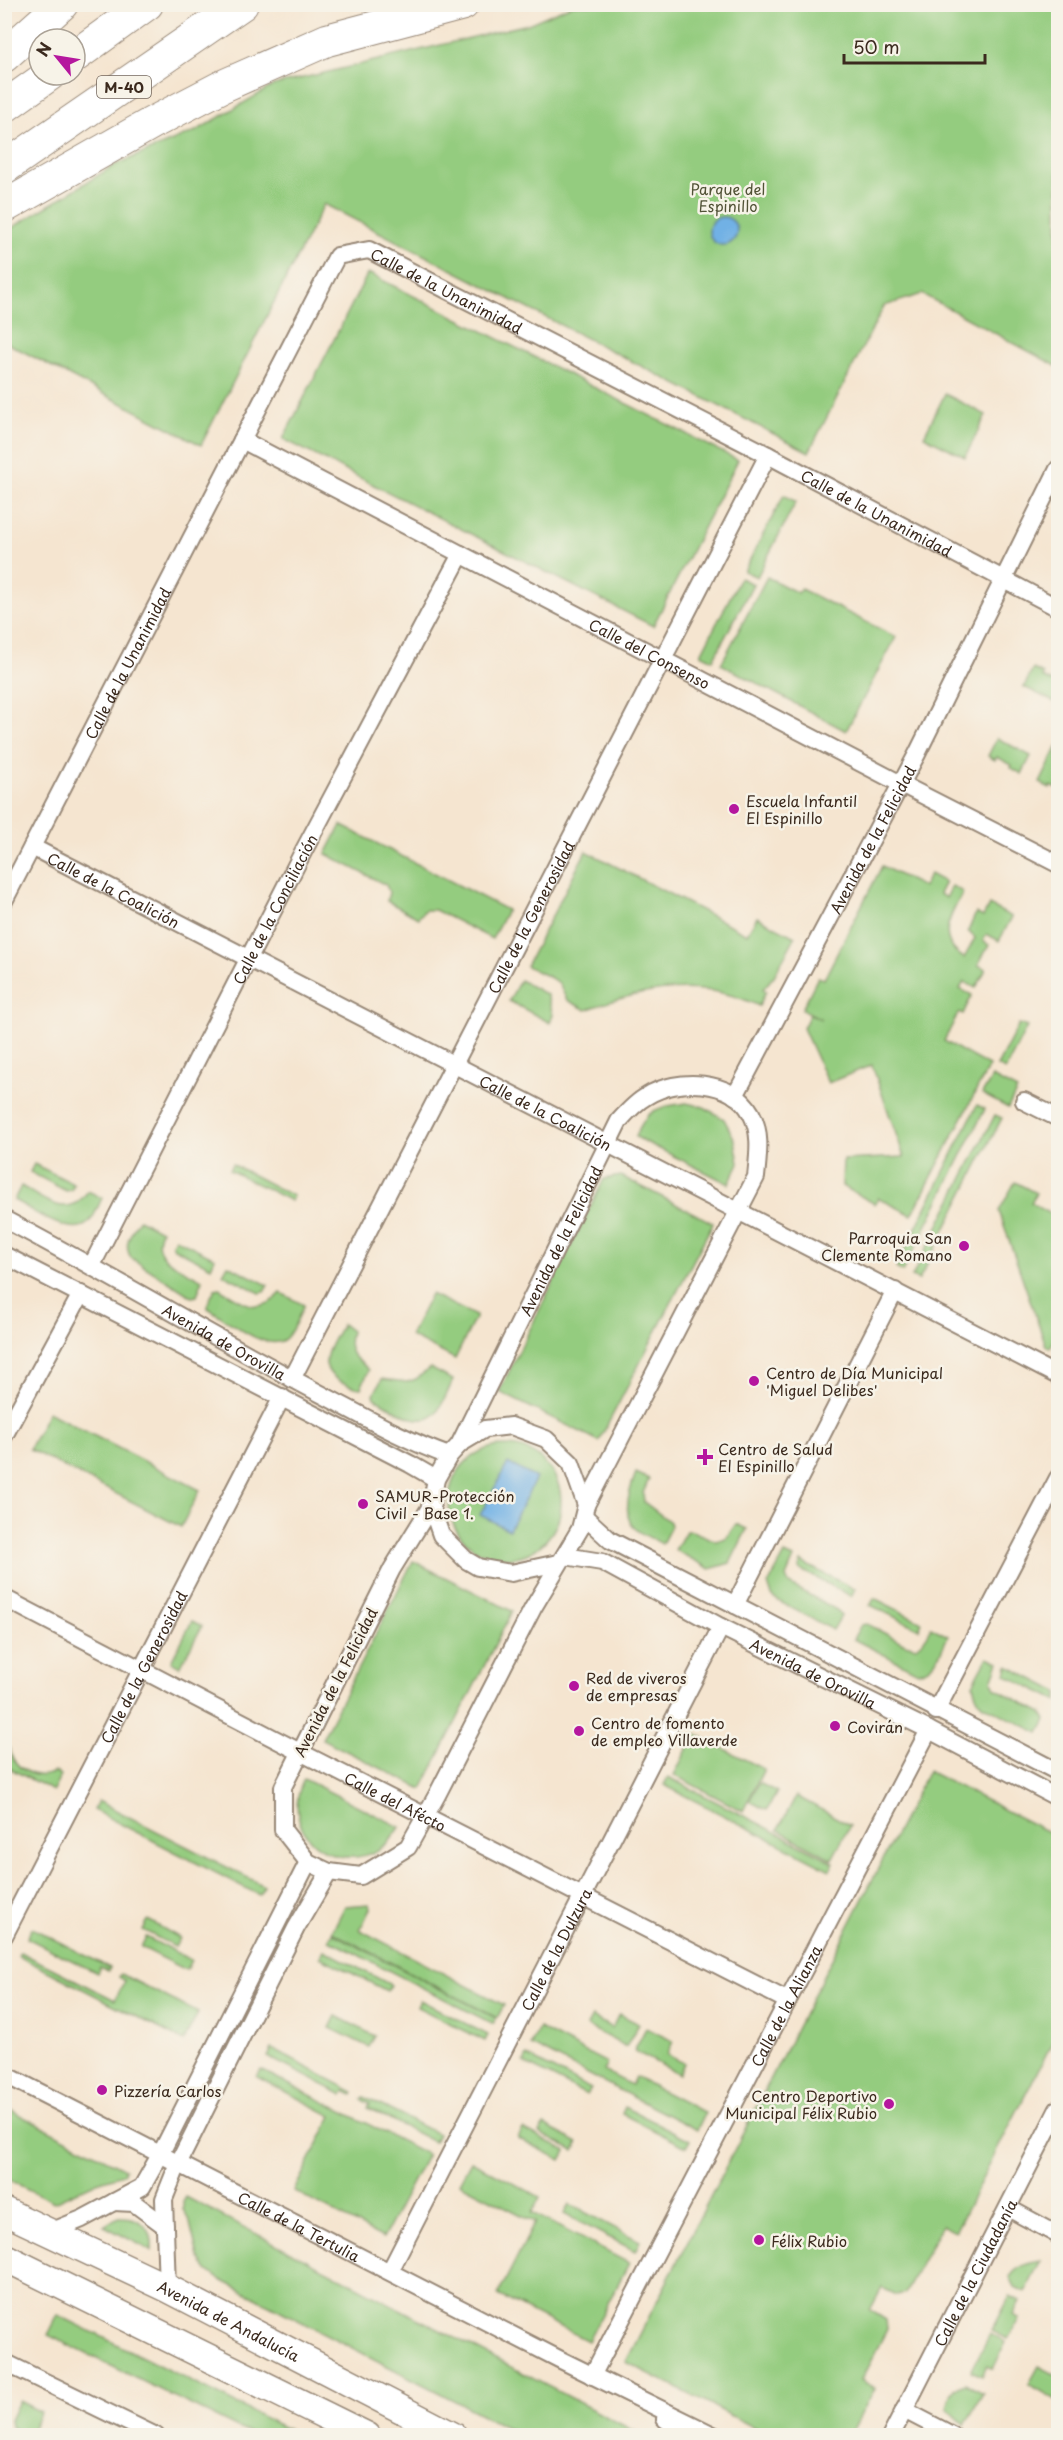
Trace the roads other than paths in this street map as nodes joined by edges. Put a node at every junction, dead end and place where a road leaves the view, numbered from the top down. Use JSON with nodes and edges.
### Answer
{"nodes":[{"id":1,"x":62,"y":4,"type":"edge"},
{"id":2,"x":147,"y":4,"type":"edge"},
{"id":3,"x":242,"y":4,"type":"edge"},
{"id":4,"x":463,"y":4,"type":"edge"},
{"id":5,"x":87,"y":47,"type":"edge"},
{"id":6,"x":4,"y":56,"type":"edge"},
{"id":7,"x":32,"y":87,"type":"edge"},
{"id":8,"x":4,"y":107,"type":"edge"},
{"id":9,"x":4,"y":168,"type":"edge"},
{"id":10,"x":4,"y":207,"type":"edge"},
{"id":11,"x":242,"y":440,"type":"junction"},
{"id":12,"x":768,"y":455,"type":"junction"},
{"id":13,"x":1059,"y":469,"type":"edge"},
{"id":14,"x":461,"y":554,"type":"junction"},
{"id":15,"x":1004,"y":580,"type":"junction"},
{"id":16,"x":1059,"y":608,"type":"edge"},
{"id":17,"x":662,"y":658,"type":"junction"},
{"id":18,"x":901,"y":784,"type":"junction"},
{"id":19,"x":32,"y":848,"type":"junction"},
{"id":20,"x":1059,"y":864,"type":"edge"},
{"id":21,"x":4,"y":901,"type":"edge"},
{"id":22,"x":249,"y":959,"type":"junction"},
{"id":23,"x":454,"y":1065,"type":"junction"},
{"id":24,"x":735,"y":1096,"type":"junction"},
{"id":25,"x":1024,"y":1101,"type":"dead end"},
{"id":26,"x":1059,"y":1118,"type":"edge"},
{"id":27,"x":609,"y":1144,"type":"junction"},
{"id":28,"x":738,"y":1211,"type":"junction"},
{"id":29,"x":4,"y":1219,"type":"edge"},
{"id":30,"x":4,"y":1255,"type":"edge"},
{"id":31,"x":92,"y":1265,"type":"junction"},
{"id":32,"x":895,"y":1292,"type":"junction"},
{"id":33,"x":81,"y":1294,"type":"junction"},
{"id":34,"x":1059,"y":1376,"type":"edge"},
{"id":35,"x":292,"y":1378,"type":"junction"},
{"id":36,"x":282,"y":1397,"type":"junction"},
{"id":37,"x":4,"y":1436,"type":"edge"},
{"id":38,"x":454,"y":1450,"type":"junction"},
{"id":39,"x":1059,"y":1478,"type":"edge"},
{"id":40,"x":436,"y":1479,"type":"junction"},
{"id":41,"x":431,"y":1506,"type":"junction"},
{"id":42,"x":585,"y":1511,"type":"junction"},
{"id":43,"x":561,"y":1560,"type":"junction"},
{"id":44,"x":4,"y":1598,"type":"edge"},
{"id":45,"x":735,"y":1605,"type":"junction"},
{"id":46,"x":721,"y":1627,"type":"junction"},
{"id":47,"x":142,"y":1669,"type":"junction"},
{"id":48,"x":936,"y":1710,"type":"junction"},
{"id":49,"x":929,"y":1730,"type":"junction"},
{"id":50,"x":300,"y":1752,"type":"junction"},
{"id":51,"x":1059,"y":1772,"type":"edge"},
{"id":52,"x":1059,"y":1798,"type":"edge"},
{"id":53,"x":426,"y":1816,"type":"junction"},
{"id":54,"x":308,"y":1862,"type":"junction"},
{"id":55,"x":329,"y":1872,"type":"junction"},
{"id":56,"x":584,"y":1897,"type":"junction"},
{"id":57,"x":4,"y":1936,"type":"edge"},
{"id":58,"x":788,"y":2001,"type":"junction"},
{"id":59,"x":4,"y":2074,"type":"edge"},
{"id":60,"x":1059,"y":2109,"type":"edge"},
{"id":61,"x":160,"y":2155,"type":"junction"},
{"id":62,"x":178,"y":2164,"type":"junction"},
{"id":63,"x":112,"y":2202,"type":"junction"},
{"id":64,"x":1008,"y":2208,"type":"junction"},
{"id":65,"x":4,"y":2211,"type":"edge"},
{"id":66,"x":165,"y":2226,"type":"junction"},
{"id":67,"x":50,"y":2232,"type":"junction"},
{"id":68,"x":1059,"y":2235,"type":"edge"},
{"id":69,"x":4,"y":2257,"type":"edge"},
{"id":70,"x":390,"y":2271,"type":"junction"},
{"id":71,"x":167,"y":2288,"type":"junction"},
{"id":72,"x":4,"y":2362,"type":"edge"},
{"id":73,"x":592,"y":2376,"type":"junction"},
{"id":74,"x":904,"y":2410,"type":"junction"},
{"id":75,"x":156,"y":2436,"type":"edge"},
{"id":76,"x":367,"y":2436,"type":"edge"},
{"id":77,"x":453,"y":2436,"type":"edge"},
{"id":78,"x":689,"y":2436,"type":"edge"},
{"id":79,"x":715,"y":2436,"type":"edge"},
{"id":80,"x":891,"y":2436,"type":"edge"},
{"id":81,"x":954,"y":2436,"type":"edge"}],
"edges":[{"from":1,"to":6,"type":"highway"},
{"from":2,"to":5,"type":"highway"},
{"from":3,"to":9,"type":"highway","number":"M-40"},
{"from":4,"to":10,"type":"highway"},
{"from":7,"to":8,"type":"highway"},
{"from":11,"to":12,"type":"street","name":"Calle de la Unanimidad"},
{"from":11,"to":14,"type":"street","name":"Calle del Consenso"},
{"from":11,"to":19,"type":"street","name":"Calle de la Unanimidad"},
{"from":12,"to":15,"type":"street","name":"Calle de la Unanimidad"},
{"from":12,"to":17,"type":"street","name":"Calle de la Generosidad"},
{"from":13,"to":15,"type":"street"},
{"from":14,"to":17,"type":"street","name":"Calle del Consenso"},
{"from":14,"to":22,"type":"street","name":"Calle de la Conciliación"},
{"from":15,"to":16,"type":"street","name":"Calle de la Unanimidad"},
{"from":15,"to":18,"type":"street","name":"Avenida de la Felicidad"},
{"from":17,"to":18,"type":"street","name":"Calle del Consenso"},
{"from":17,"to":23,"type":"street","name":"Calle de la Generosidad"},
{"from":18,"to":20,"type":"street","name":"Calle del Consenso"},
{"from":18,"to":24,"type":"street","name":"Avenida de la Felicidad"},
{"from":19,"to":21,"type":"street","name":"Calle de la Unanimidad"},
{"from":19,"to":22,"type":"street","name":"Calle de la Coalición"},
{"from":22,"to":23,"type":"street","name":"Calle de la Coalición"},
{"from":22,"to":31,"type":"street","name":"Calle de la Conciliación"},
{"from":23,"to":27,"type":"street","name":"Calle de la Coalición"},
{"from":23,"to":35,"type":"street","name":"Calle de la Generosidad"},
{"from":24,"to":27,"type":"street","name":"Avenida de la Felicidad"},
{"from":24,"to":28,"type":"street"},
{"from":25,"to":26,"type":"street"},
{"from":27,"to":28,"type":"street","name":"Calle de la Coalición"},
{"from":27,"to":38,"type":"street","name":"Avenida de la Felicidad"},
{"from":28,"to":32,"type":"street","name":"Calle de la Coalición"},
{"from":28,"to":42,"type":"street"},
{"from":29,"to":31,"type":"street","name":"Avenida de Orovilla"},
{"from":30,"to":33,"type":"street","name":"Avenida de Orovilla"},
{"from":31,"to":35,"type":"street","name":"Avenida de Orovilla"},
{"from":32,"to":34,"type":"street","name":"Calle de la Coalición"},
{"from":32,"to":45,"type":"street"},
{"from":33,"to":36,"type":"street","name":"Avenida de Orovilla"},
{"from":33,"to":37,"type":"street"},
{"from":35,"to":38,"type":"street","name":"Avenida de Orovilla"},
{"from":36,"to":40,"type":"street","name":"Avenida de Orovilla"},
{"from":36,"to":47,"type":"street","name":"Calle de la Generosidad"},
{"from":38,"to":40,"type":"street"},
{"from":38,"to":42,"type":"street"},
{"from":39,"to":48,"type":"street"},
{"from":40,"to":41,"type":"street"},
{"from":41,"to":43,"type":"street"},
{"from":41,"to":50,"type":"street","name":"Avenida de la Felicidad"},
{"from":42,"to":43,"type":"street"},
{"from":42,"to":45,"type":"street","name":"Avenida de Orovilla"},
{"from":43,"to":46,"type":"street","name":"Avenida de Orovilla"},
{"from":43,"to":53,"type":"street","name":"Avenida de la Felicidad"},
{"from":44,"to":47,"type":"street","name":"Calle del Afécto"},
{"from":45,"to":48,"type":"street","name":"Avenida de Orovilla"},
{"from":46,"to":49,"type":"street","name":"Avenida de Orovilla"},
{"from":46,"to":56,"type":"street","name":"Calle de la Dulzura"},
{"from":47,"to":50,"type":"street","name":"Calle del Afécto"},
{"from":47,"to":57,"type":"street","name":"Calle de la Generosidad"},
{"from":48,"to":51,"type":"street","name":"Avenida de Orovilla"},
{"from":49,"to":52,"type":"street","name":"Avenida de Orovilla"},
{"from":49,"to":58,"type":"street","name":"Calle de la Alianza"},
{"from":50,"to":53,"type":"street","name":"Calle del Afécto"},
{"from":50,"to":54,"type":"street","name":"Avenida de la Felicidad"},
{"from":53,"to":55,"type":"street","name":"Avenida de la Felicidad"},
{"from":53,"to":56,"type":"street","name":"Calle del Afécto"},
{"from":54,"to":55,"type":"street","name":"Avenida de la Felicidad"},
{"from":54,"to":61,"type":"street"},
{"from":55,"to":62,"type":"street"},
{"from":56,"to":58,"type":"street","name":"Calle del Afécto"},
{"from":56,"to":70,"type":"street","name":"Calle de la Dulzura"},
{"from":58,"to":73,"type":"street","name":"Calle de la Alianza"},
{"from":59,"to":61,"type":"street","name":"Calle de la Tertulia"},
{"from":60,"to":64,"type":"street","name":"Calle de la Ciudadanía"},
{"from":61,"to":62,"type":"street","name":"Calle de la Tertulia"},
{"from":61,"to":63,"type":"street"},
{"from":62,"to":66,"type":"street"},
{"from":62,"to":70,"type":"street","name":"Calle de la Tertulia"},
{"from":63,"to":66,"type":"street"},
{"from":63,"to":67,"type":"street"},
{"from":64,"to":68,"type":"street"},
{"from":64,"to":74,"type":"street","name":"Calle de la Ciudadanía"},
{"from":65,"to":67,"type":"main road","name":"Avenida de Andalucía"},
{"from":66,"to":71,"type":"street"},
{"from":67,"to":71,"type":"main road","name":"Avenida de Andalucía"},
{"from":69,"to":76,"type":"main road"},
{"from":70,"to":73,"type":"street","name":"Calle de la Tertulia"},
{"from":71,"to":77,"type":"main road","name":"Avenida de Andalucía"},
{"from":72,"to":75,"type":"street"},
{"from":73,"to":78,"type":"street","name":"Calle de la Tertulia"},
{"from":73,"to":79,"type":"street","name":"Calle de la Tertulia"},
{"from":74,"to":80,"type":"street","name":"Calle de la Ciudadanía"},
{"from":74,"to":81,"type":"street"}]}
